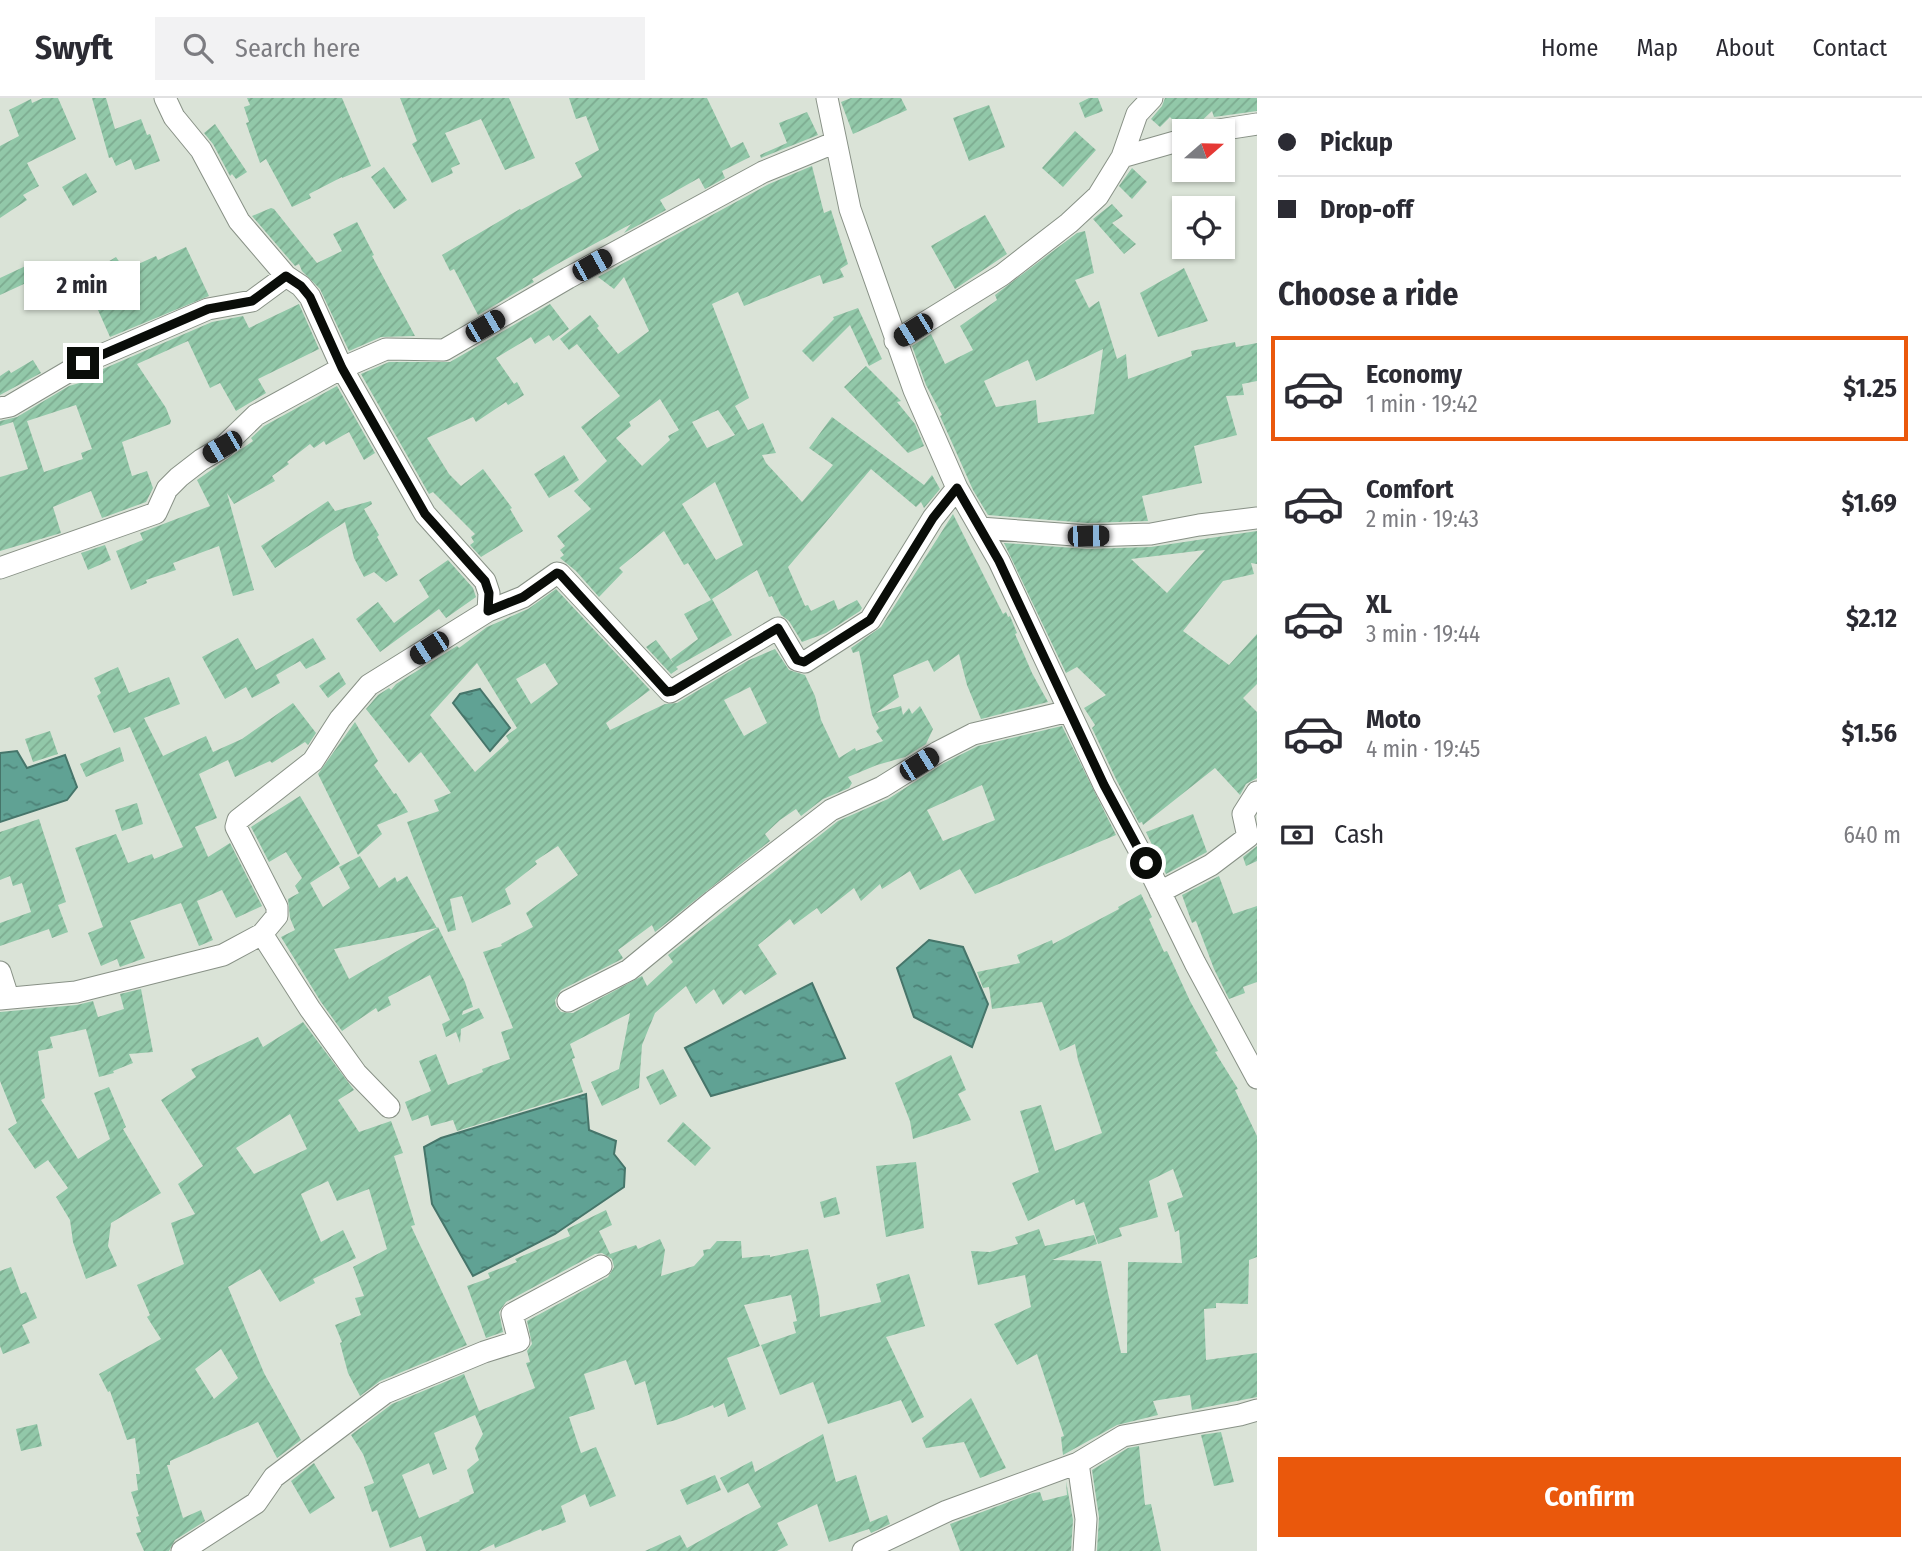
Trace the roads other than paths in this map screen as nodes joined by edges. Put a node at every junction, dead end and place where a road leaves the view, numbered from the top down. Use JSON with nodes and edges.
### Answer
{"nodes":[{"id":1,"x":165,"y":98,"type":"edge"},
{"id":2,"x":827,"y":98,"type":"edge"},
{"id":3,"x":1152,"y":98,"type":"edge"},
{"id":4,"x":1257,"y":124,"type":"edge"},
{"id":5,"x":1236,"y":127,"type":"edge"},
{"id":6,"x":836,"y":142,"type":"junction"},
{"id":7,"x":1172,"y":143,"type":"edge"},
{"id":8,"x":1122,"y":157,"type":"junction"},
{"id":9,"x":286,"y":276,"type":"junction"},
{"id":10,"x":895,"y":341,"type":"junction"},
{"id":11,"x":342,"y":368,"type":"junction"},
{"id":12,"x":0,"y":408,"type":"edge"},
{"id":13,"x":957,"y":488,"type":"junction"},
{"id":14,"x":1257,"y":518,"type":"edge"},
{"id":15,"x":980,"y":528,"type":"junction"},
{"id":16,"x":0,"y":568,"type":"edge"},
{"id":17,"x":488,"y":611,"type":"junction"},
{"id":18,"x":1069,"y":710,"type":"junction"},
{"id":19,"x":1257,"y":792,"type":"edge"},
{"id":20,"x":1160,"y":892,"type":"junction"},
{"id":21,"x":262,"y":933,"type":"junction"},
{"id":22,"x":0,"y":972,"type":"edge"},
{"id":23,"x":4,"y":998,"type":"edge"},
{"id":24,"x":568,"y":1001,"type":"dead end"},
{"id":25,"x":1257,"y":1078,"type":"edge"},
{"id":26,"x":389,"y":1107,"type":"dead end"},
{"id":27,"x":601,"y":1266,"type":"dead end"},
{"id":28,"x":1257,"y":1410,"type":"edge"},
{"id":29,"x":1078,"y":1463,"type":"junction"},
{"id":30,"x":182,"y":1551,"type":"edge"},
{"id":31,"x":863,"y":1551,"type":"edge"},
{"id":32,"x":1084,"y":1551,"type":"edge"}],
"edges":[{"from":1,"to":9,"type":"street"},
{"from":2,"to":6,"type":"street"},
{"from":3,"to":8,"type":"street"},
{"from":4,"to":5,"type":"street"},
{"from":6,"to":10,"type":"street"},
{"from":6,"to":11,"type":"street"},
{"from":7,"to":8,"type":"street"},
{"from":8,"to":10,"type":"street"},
{"from":9,"to":11,"type":"street"},
{"from":9,"to":12,"type":"street"},
{"from":10,"to":13,"type":"street"},
{"from":11,"to":16,"type":"street"},
{"from":11,"to":17,"type":"street"},
{"from":13,"to":15,"type":"street"},
{"from":13,"to":17,"type":"street"},
{"from":14,"to":15,"type":"street"},
{"from":15,"to":18,"type":"street"},
{"from":17,"to":21,"type":"street"},
{"from":18,"to":20,"type":"street"},
{"from":18,"to":24,"type":"street"},
{"from":19,"to":20,"type":"street"},
{"from":20,"to":25,"type":"street"},
{"from":21,"to":23,"type":"street"},
{"from":21,"to":26,"type":"street"},
{"from":22,"to":23,"type":"street"},
{"from":27,"to":30,"type":"street"},
{"from":28,"to":29,"type":"street"},
{"from":29,"to":31,"type":"street"},
{"from":29,"to":32,"type":"street"}]}
